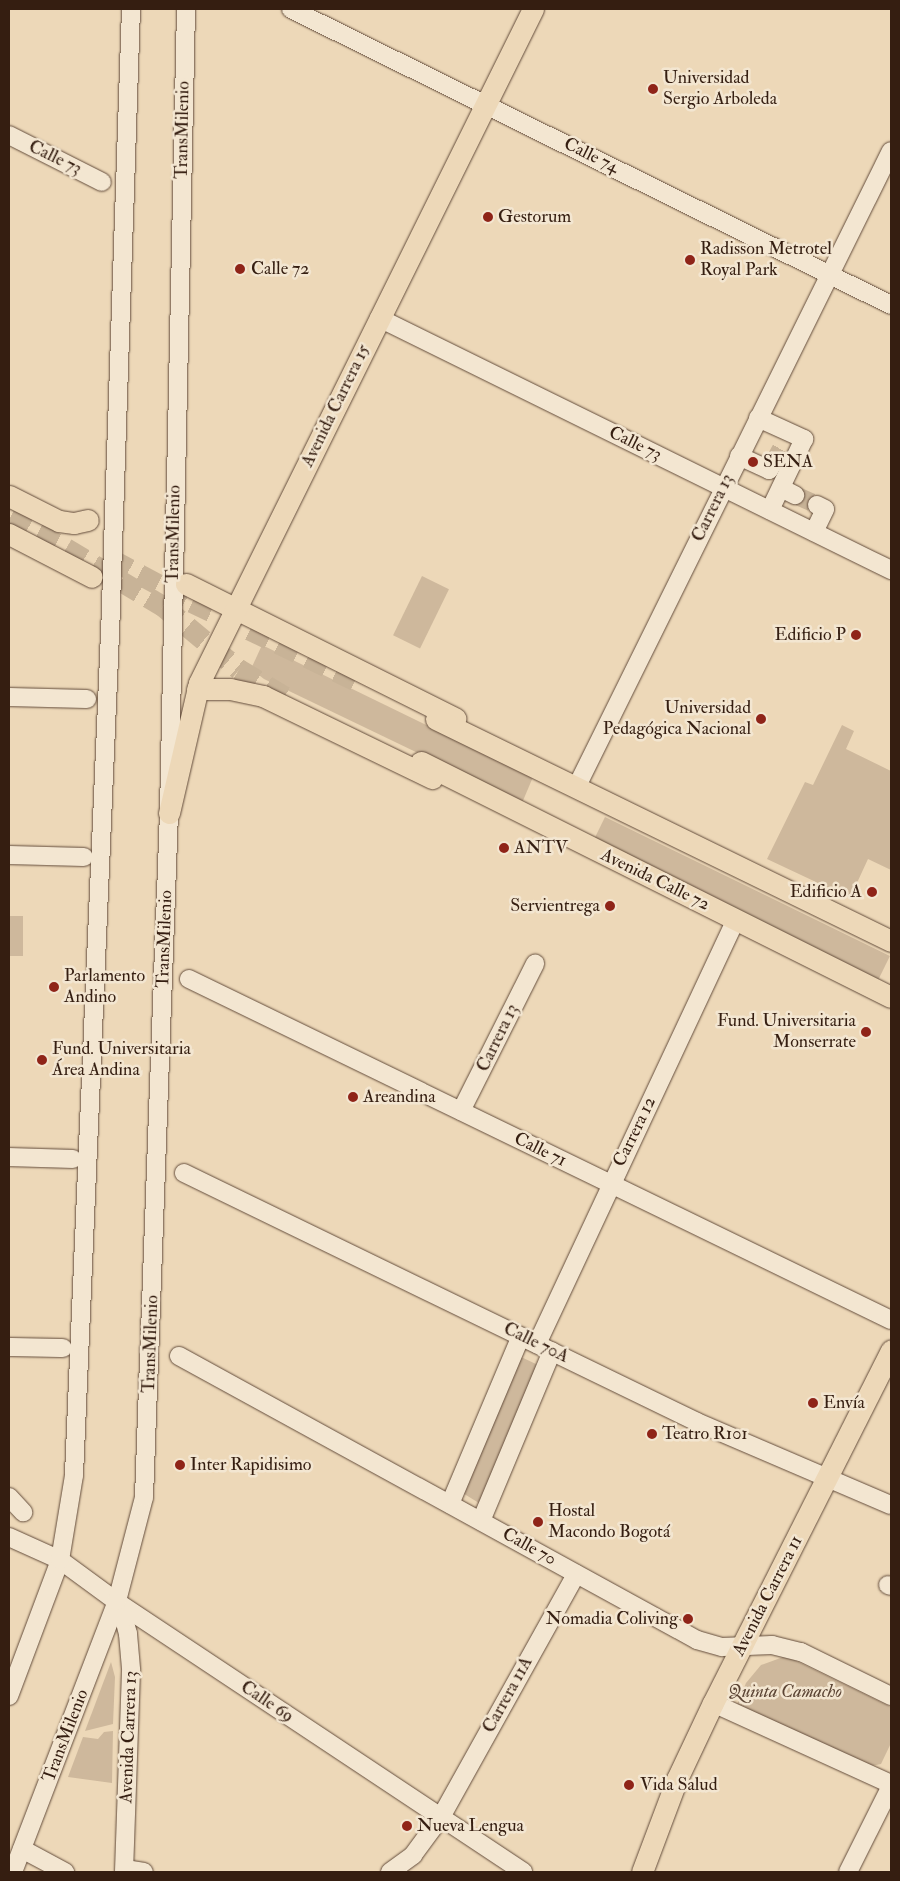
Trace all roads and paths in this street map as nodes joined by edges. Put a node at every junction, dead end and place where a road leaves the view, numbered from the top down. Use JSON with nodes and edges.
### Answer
{"nodes":[{"id":1,"x":131,"y":9,"type":"edge"},
{"id":2,"x":186,"y":9,"type":"edge"},
{"id":3,"x":291,"y":9,"type":"edge"},
{"id":4,"x":533,"y":9,"type":"edge"},
{"id":5,"x":485,"y":104,"type":"junction"},
{"id":6,"x":9,"y":135,"type":"edge"},
{"id":7,"x":891,"y":150,"type":"edge"},
{"id":8,"x":102,"y":182,"type":"dead end"},
{"id":9,"x":831,"y":275,"type":"junction"},
{"id":10,"x":891,"y":305,"type":"edge"},
{"id":11,"x":379,"y":318,"type":"junction"},
{"id":12,"x":758,"y":418,"type":"junction"},
{"id":13,"x":738,"y":456,"type":"junction"},
{"id":14,"x":771,"y":467,"type":"dead end"},
{"id":15,"x":723,"y":488,"type":"junction"},
{"id":16,"x":9,"y":496,"type":"edge"},
{"id":17,"x":816,"y":505,"type":"dead end"},
{"id":18,"x":770,"y":510,"type":"junction"},
{"id":19,"x":88,"y":520,"type":"dead end"},
{"id":20,"x":814,"y":532,"type":"junction"},
{"id":21,"x":9,"y":534,"type":"edge"},
{"id":22,"x":891,"y":570,"type":"edge"},
{"id":23,"x":92,"y":577,"type":"dead end"},
{"id":24,"x":186,"y":584,"type":"dead end"},
{"id":25,"x":235,"y":609,"type":"junction"},
{"id":26,"x":197,"y":689,"type":"junction"},
{"id":27,"x":9,"y":696,"type":"edge"},
{"id":28,"x":86,"y":699,"type":"dead end"},
{"id":29,"x":436,"y":719,"type":"dead end"},
{"id":30,"x":421,"y":762,"type":"dead end"},
{"id":31,"x":577,"y":786,"type":"junction"},
{"id":32,"x":169,"y":814,"type":"junction"},
{"id":33,"x":556,"y":831,"type":"junction"},
{"id":34,"x":9,"y":854,"type":"edge"},
{"id":35,"x":84,"y":857,"type":"dead end"},
{"id":36,"x":736,"y":920,"type":"junction"},
{"id":37,"x":891,"y":941,"type":"edge"},
{"id":38,"x":535,"y":964,"type":"dead end"},
{"id":39,"x":190,"y":979,"type":"dead end"},
{"id":40,"x":891,"y":997,"type":"edge"},
{"id":41,"x":462,"y":1112,"type":"junction"},
{"id":42,"x":9,"y":1157,"type":"edge"},
{"id":43,"x":73,"y":1159,"type":"dead end"},
{"id":44,"x":184,"y":1173,"type":"dead end"},
{"id":45,"x":610,"y":1183,"type":"junction"},
{"id":46,"x":891,"y":1320,"type":"edge"},
{"id":47,"x":521,"y":1336,"type":"junction"},
{"id":48,"x":9,"y":1347,"type":"edge"},
{"id":49,"x":62,"y":1348,"type":"dead end"},
{"id":50,"x":544,"y":1348,"type":"junction"},
{"id":51,"x":891,"y":1350,"type":"edge"},
{"id":52,"x":179,"y":1356,"type":"dead end"},
{"id":53,"x":827,"y":1479,"type":"junction"},
{"id":54,"x":9,"y":1497,"type":"edge"},
{"id":55,"x":450,"y":1504,"type":"junction"},
{"id":56,"x":891,"y":1505,"type":"edge"},
{"id":57,"x":24,"y":1512,"type":"dead end"},
{"id":58,"x":480,"y":1521,"type":"junction"},
{"id":59,"x":9,"y":1537,"type":"edge"},
{"id":60,"x":60,"y":1560,"type":"junction"},
{"id":61,"x":576,"y":1574,"type":"junction"},
{"id":62,"x":118,"y":1602,"type":"junction"},
{"id":63,"x":743,"y":1644,"type":"junction"},
{"id":64,"x":9,"y":1696,"type":"edge"},
{"id":65,"x":891,"y":1696,"type":"edge"},
{"id":66,"x":713,"y":1703,"type":"junction"},
{"id":67,"x":891,"y":1785,"type":"edge"},
{"id":68,"x":441,"y":1817,"type":"junction"},
{"id":69,"x":22,"y":1849,"type":"junction"},
{"id":70,"x":124,"y":1871,"type":"edge"},
{"id":71,"x":13,"y":1872,"type":"edge"},
{"id":72,"x":65,"y":1872,"type":"edge"},
{"id":73,"x":144,"y":1872,"type":"edge"},
{"id":74,"x":390,"y":1872,"type":"edge"},
{"id":75,"x":523,"y":1872,"type":"edge"},
{"id":76,"x":642,"y":1872,"type":"edge"},
{"id":77,"x":848,"y":1872,"type":"edge"}],
"edges":[{"from":1,"to":60,"type":"street"},
{"from":2,"to":32,"type":"street","name":"TransMilenio"},
{"from":3,"to":5,"type":"street","name":"Calle 74"},
{"from":4,"to":5,"type":"main road","name":"Avenida Carrera 15"},
{"from":5,"to":9,"type":"street","name":"Calle 74"},
{"from":5,"to":11,"type":"main road","name":"Avenida Carrera 15"},
{"from":6,"to":8,"type":"street","name":"Calle 73"},
{"from":7,"to":9,"type":"street","name":"Carrera 13"},
{"from":9,"to":10,"type":"street","name":"Calle 74"},
{"from":9,"to":12,"type":"street","name":"Carrera 13"},
{"from":11,"to":15,"type":"street","name":"Calle 73"},
{"from":11,"to":25,"type":"main road","name":"Avenida Carrera 15"},
{"from":12,"to":13,"type":"street","name":"Carrera 13"},
{"from":12,"to":18,"type":"street"},
{"from":13,"to":14,"type":"street"},
{"from":13,"to":15,"type":"street","name":"Carrera 13"},
{"from":15,"to":18,"type":"street","name":"Calle 73"},
{"from":15,"to":31,"type":"street","name":"Carrera 13"},
{"from":16,"to":19,"type":"main road"},
{"from":17,"to":20,"type":"street"},
{"from":18,"to":20,"type":"street","name":"Calle 73"},
{"from":20,"to":22,"type":"street","name":"Calle 73"},
{"from":21,"to":23,"type":"main road"},
{"from":24,"to":25,"type":"main road"},
{"from":25,"to":26,"type":"main road","name":"Avenida Carrera 15"},
{"from":25,"to":31,"type":"main road"},
{"from":26,"to":32,"type":"main road","name":"Avenida Carrera 15"},
{"from":26,"to":33,"type":"main road"},
{"from":27,"to":28,"type":"street"},
{"from":29,"to":31,"type":"main road"},
{"from":30,"to":33,"type":"main road","name":"Avenida Calle 72"},
{"from":31,"to":37,"type":"main road"},
{"from":32,"to":62,"type":"street","name":"TransMilenio"},
{"from":33,"to":36,"type":"main road","name":"Avenida Calle 72"},
{"from":34,"to":35,"type":"street"},
{"from":36,"to":40,"type":"main road","name":"Avenida Calle 72"},
{"from":36,"to":45,"type":"street","name":"Carrera 12"},
{"from":38,"to":41,"type":"street","name":"Carrera 13"},
{"from":39,"to":41,"type":"street","name":"Calle 71"},
{"from":41,"to":45,"type":"street","name":"Calle 71"},
{"from":42,"to":43,"type":"street"},
{"from":44,"to":47,"type":"street","name":"Calle 70A"},
{"from":45,"to":46,"type":"street","name":"Calle 71"},
{"from":45,"to":50,"type":"street","name":"Carrera 12"},
{"from":47,"to":50,"type":"street","name":"Calle 70A"},
{"from":47,"to":55,"type":"street"},
{"from":48,"to":49,"type":"street"},
{"from":50,"to":53,"type":"street","name":"Calle 70A"},
{"from":50,"to":58,"type":"street","name":"Carrera 12"},
{"from":51,"to":53,"type":"main road","name":"Avenida Carrera 11"},
{"from":52,"to":55,"type":"street","name":"Calle 70"},
{"from":53,"to":56,"type":"street","name":"Calle 70A"},
{"from":53,"to":63,"type":"main road","name":"Avenida Carrera 11"},
{"from":54,"to":57,"type":"street"},
{"from":55,"to":58,"type":"street","name":"Calle 70"},
{"from":58,"to":61,"type":"street","name":"Calle 70"},
{"from":59,"to":60,"type":"street","name":"Calle 69"},
{"from":60,"to":62,"type":"street","name":"Calle 69"},
{"from":60,"to":64,"type":"street"},
{"from":61,"to":63,"type":"street","name":"Calle 70"},
{"from":61,"to":68,"type":"street","name":"Carrera 11A"},
{"from":62,"to":68,"type":"street","name":"Calle 69"},
{"from":62,"to":69,"type":"street","name":"TransMilenio"},
{"from":62,"to":70,"type":"street","name":"Avenida Carrera 13"},
{"from":63,"to":65,"type":"street","name":"Calle 70"},
{"from":63,"to":66,"type":"main road","name":"Avenida Carrera 11"},
{"from":66,"to":67,"type":"street"},
{"from":66,"to":76,"type":"main road","name":"Avenida Carrera 11"},
{"from":67,"to":77,"type":"street"},
{"from":68,"to":74,"type":"street","name":"Carrera 11A"},
{"from":68,"to":75,"type":"street","name":"Calle 69"},
{"from":69,"to":71,"type":"street","name":"TransMilenio"},
{"from":69,"to":72,"type":"street"},
{"from":70,"to":73,"type":"street"}]}
